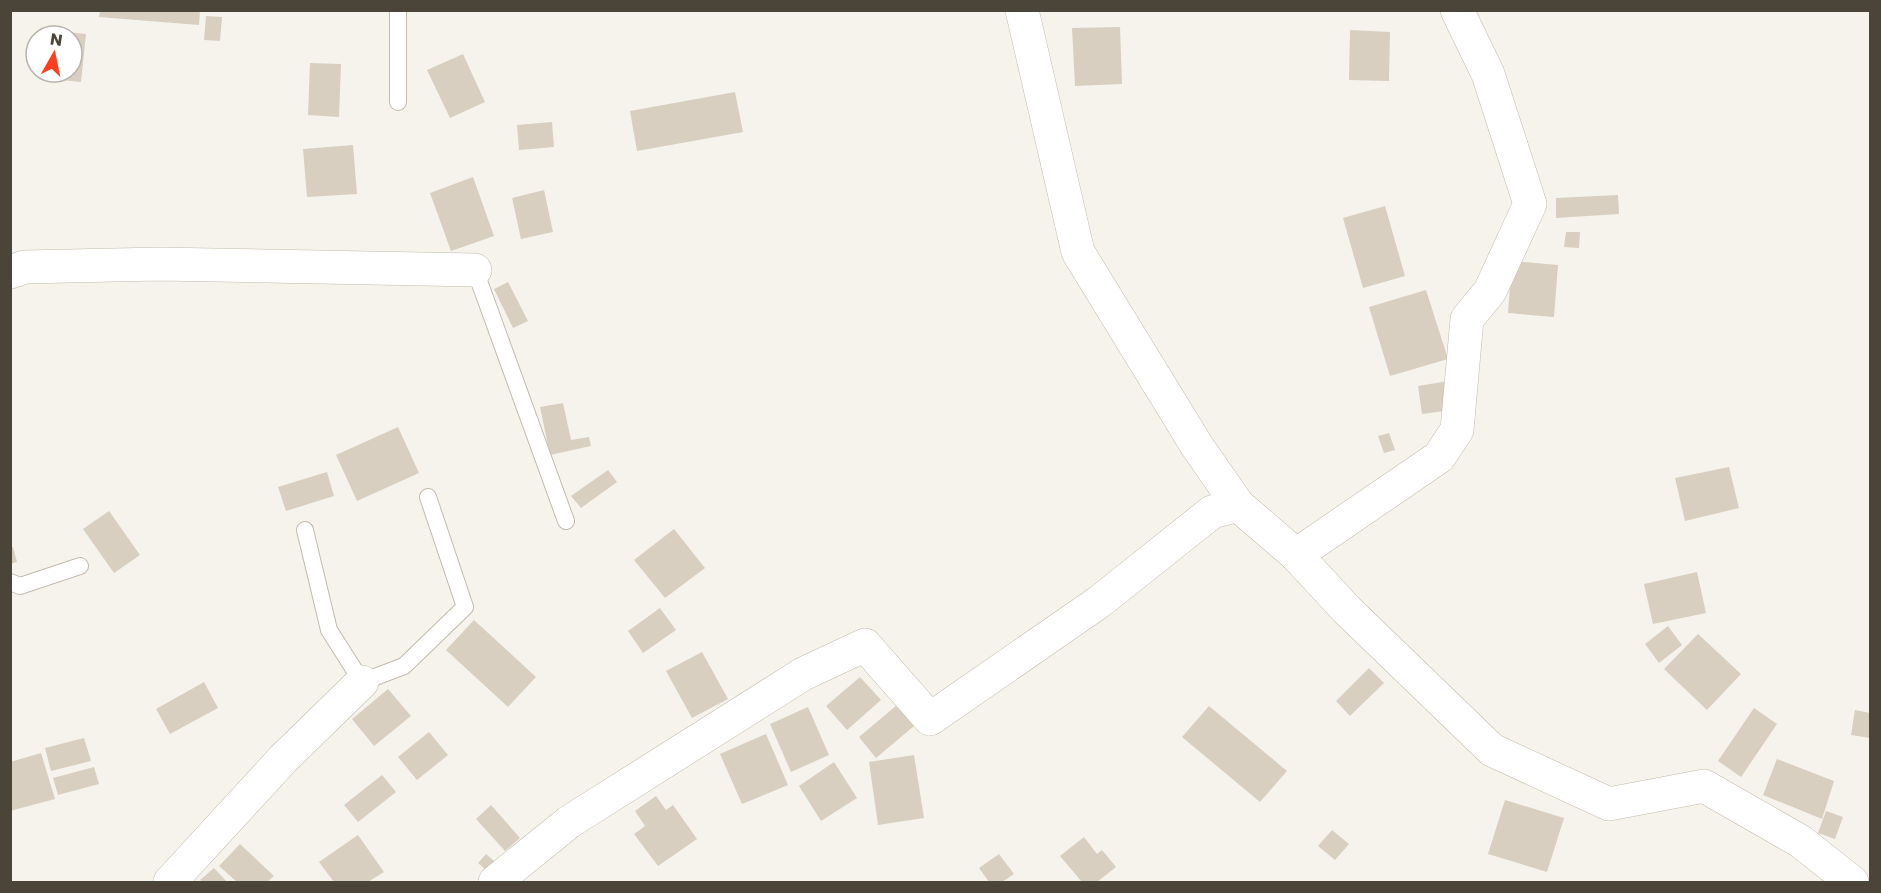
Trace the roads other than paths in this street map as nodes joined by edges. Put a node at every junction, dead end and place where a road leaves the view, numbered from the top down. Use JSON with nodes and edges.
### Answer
{"nodes":[{"id":1,"x":398,"y":10,"type":"edge"},
{"id":2,"x":1023,"y":10,"type":"edge"},
{"id":3,"x":1457,"y":10,"type":"edge"},
{"id":4,"x":398,"y":102,"type":"dead end"},
{"id":5,"x":475,"y":270,"type":"joint"},
{"id":6,"x":10,"y":272,"type":"edge"},
{"id":7,"x":428,"y":497,"type":"dead end"},
{"id":8,"x":1238,"y":505,"type":"junction"},
{"id":9,"x":566,"y":521,"type":"dead end"},
{"id":10,"x":305,"y":530,"type":"dead end"},
{"id":11,"x":1296,"y":555,"type":"junction"},
{"id":12,"x":80,"y":566,"type":"dead end"},
{"id":13,"x":10,"y":582,"type":"edge"},
{"id":14,"x":362,"y":682,"type":"junction"},
{"id":15,"x":170,"y":882,"type":"edge"},
{"id":16,"x":495,"y":882,"type":"edge"},
{"id":17,"x":1852,"y":882,"type":"edge"}],
"edges":[{"from":1,"to":4,"type":"lane"},
{"from":2,"to":8,"type":"street"},
{"from":3,"to":11,"type":"street"},
{"from":5,"to":6,"type":"street"},
{"from":5,"to":9,"type":"lane"},
{"from":7,"to":14,"type":"lane"},
{"from":8,"to":11,"type":"street"},
{"from":8,"to":16,"type":"street"},
{"from":10,"to":14,"type":"lane"},
{"from":11,"to":17,"type":"street"},
{"from":12,"to":13,"type":"lane"},
{"from":14,"to":15,"type":"street"}]}
